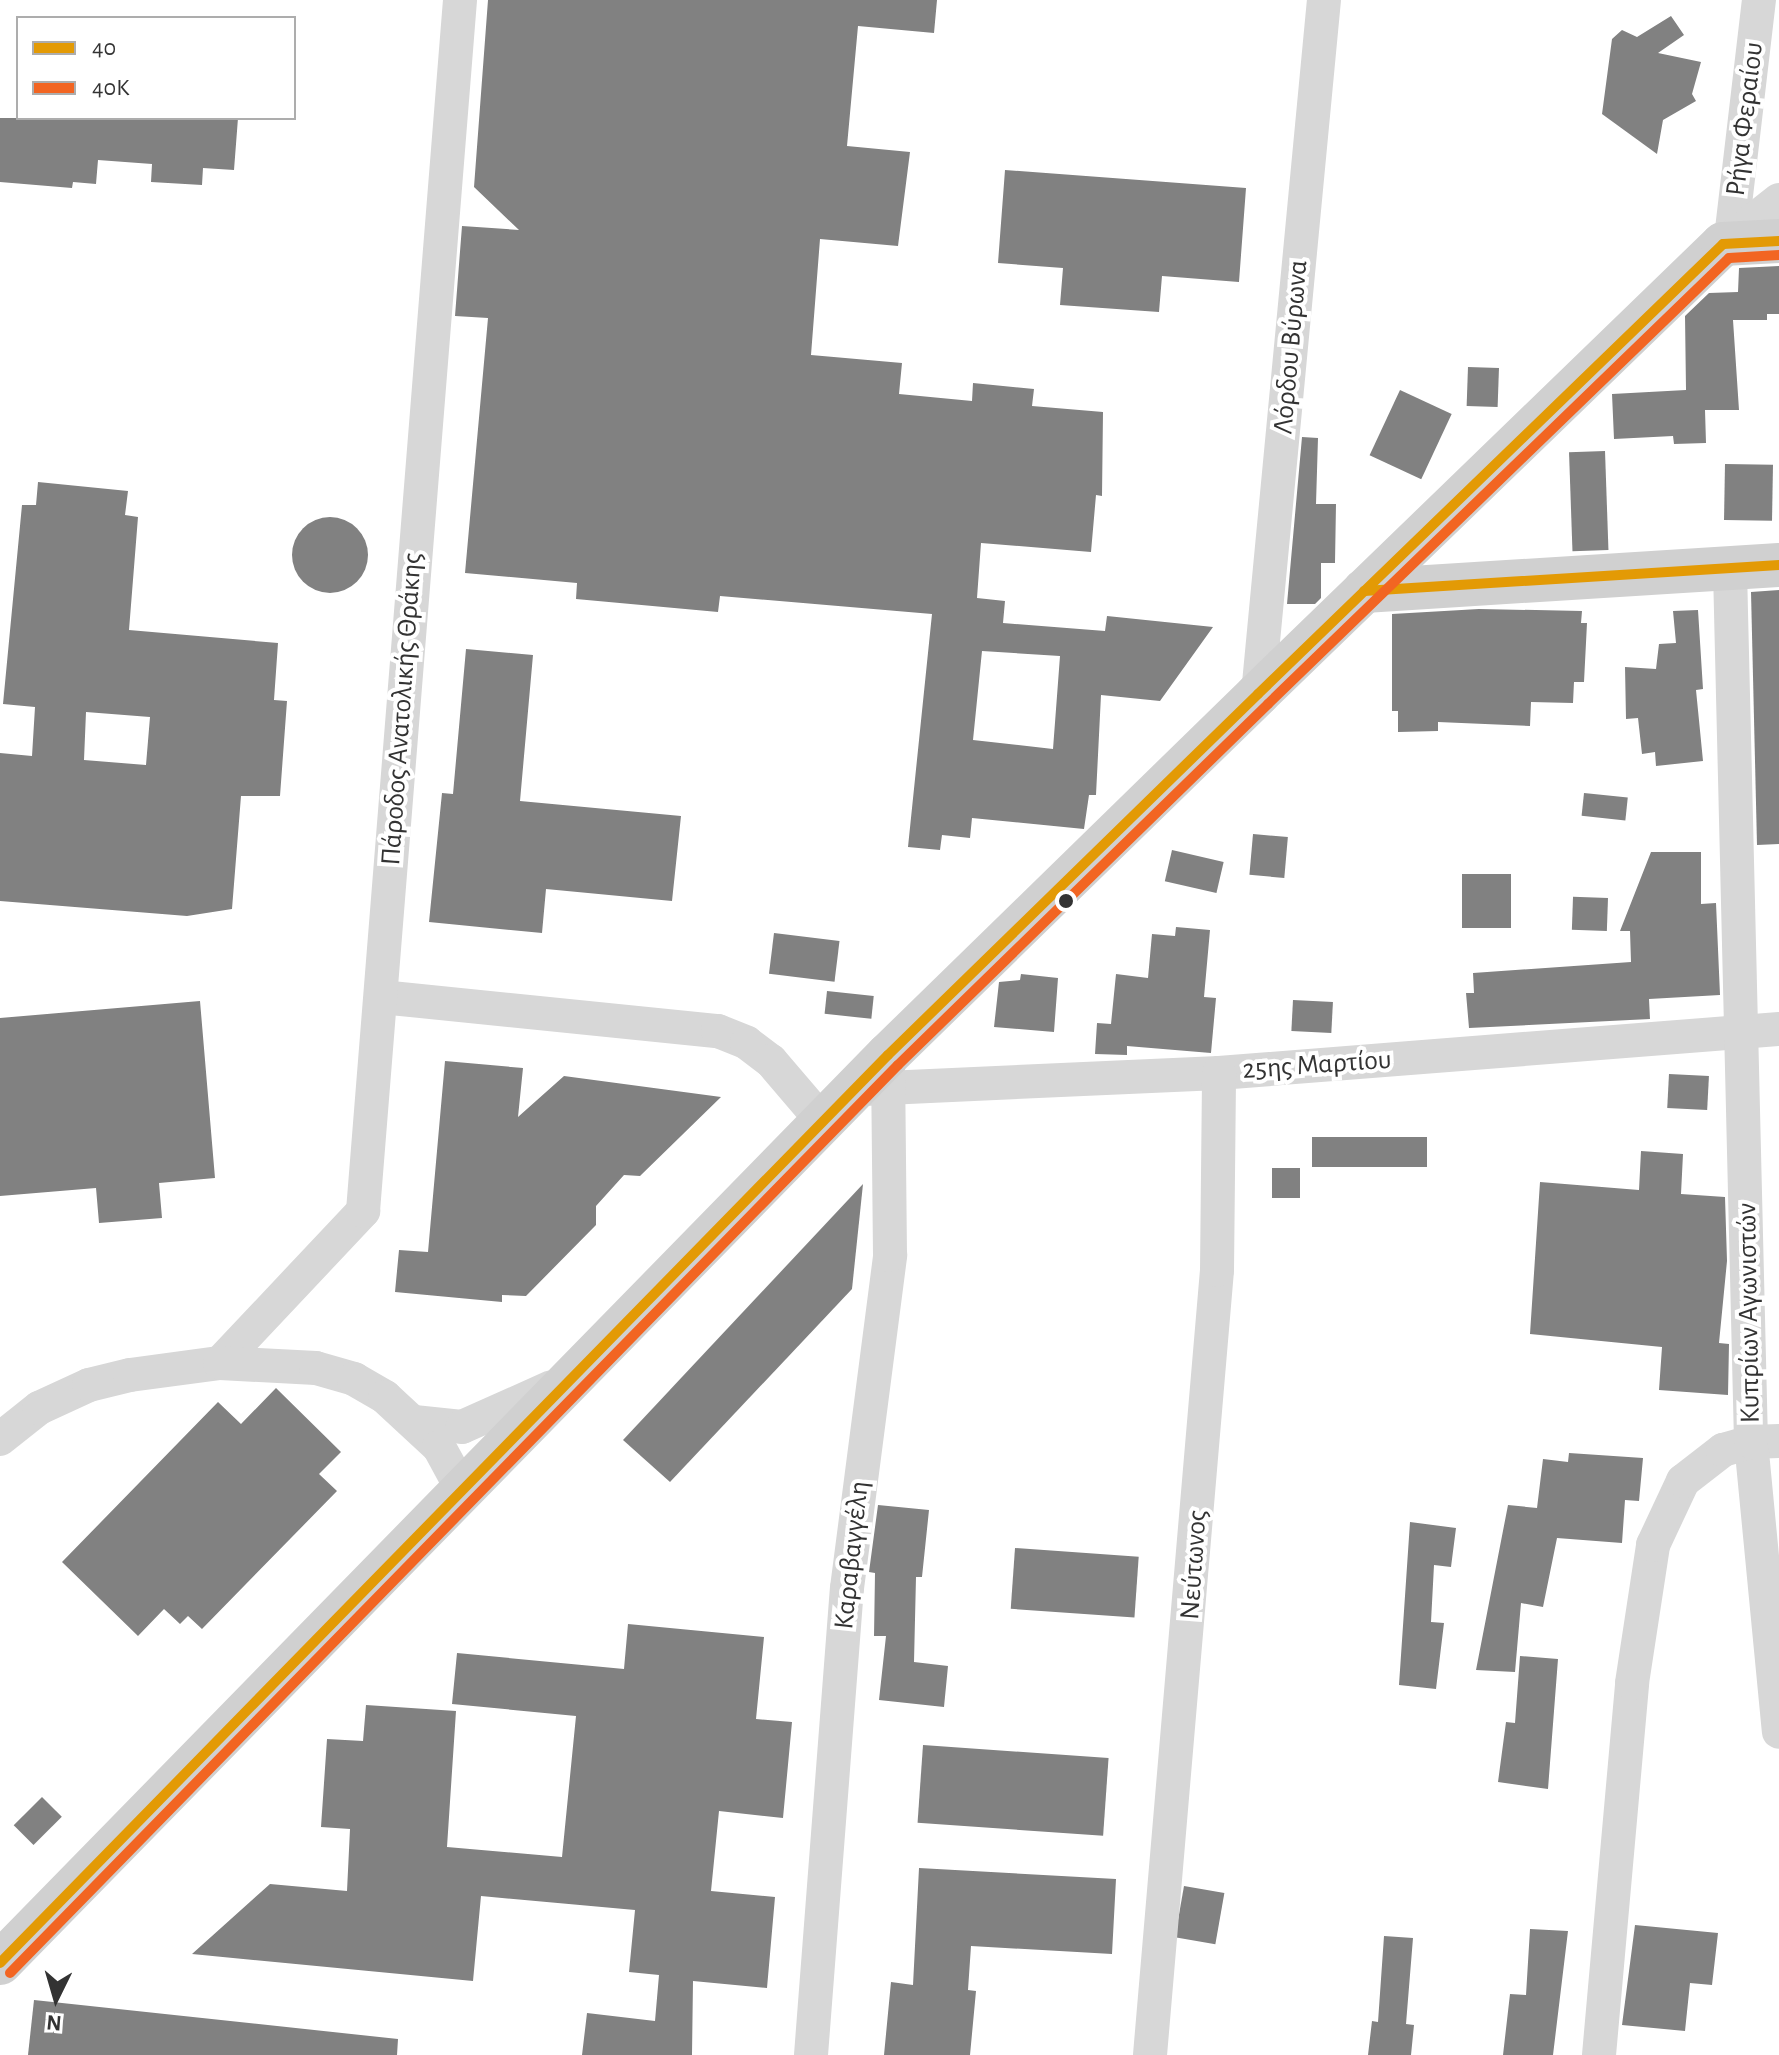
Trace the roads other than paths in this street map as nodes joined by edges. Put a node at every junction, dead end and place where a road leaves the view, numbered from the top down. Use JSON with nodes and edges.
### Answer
{"nodes":[{"id":1,"x":460,"y":0,"type":"edge"},
{"id":2,"x":1324,"y":0,"type":"edge"},
{"id":3,"x":1759,"y":0,"type":"edge"},
{"id":4,"x":1779,"y":200,"type":"edge"},
{"id":5,"x":1727,"y":241,"type":"junction"},
{"id":6,"x":1779,"y":241,"type":"edge"},
{"id":7,"x":1779,"y":565,"type":"edge"},
{"id":8,"x":1730,"y":569,"type":"junction"},
{"id":9,"x":1364,"y":591,"type":"junction"},
{"id":10,"x":1258,"y":694,"type":"junction"},
{"id":11,"x":381,"y":997,"type":"junction"},
{"id":12,"x":1779,"y":1029,"type":"edge"},
{"id":13,"x":1745,"y":1032,"type":"junction"},
{"id":14,"x":1219,"y":1073,"type":"junction"},
{"id":15,"x":877,"y":1079,"type":"junction"},
{"id":16,"x":824,"y":1123,"type":"junction"},
{"id":17,"x":220,"y":1363,"type":"junction"},
{"id":18,"x":574,"y":1376,"type":"junction"},
{"id":19,"x":414,"y":1422,"type":"junction"},
{"id":20,"x":0,"y":1439,"type":"edge"},
{"id":21,"x":1765,"y":1441,"type":"edge"},
{"id":22,"x":464,"y":1493,"type":"junction"},
{"id":23,"x":1779,"y":1732,"type":"edge"},
{"id":24,"x":0,"y":1963,"type":"edge"},
{"id":25,"x":811,"y":2055,"type":"edge"},
{"id":26,"x":1150,"y":2055,"type":"edge"},
{"id":27,"x":1599,"y":2055,"type":"edge"}],
"edges":[{"from":1,"to":11,"type":"street","name":"Πάροδος Ανατολικής Θράκης"},
{"from":2,"to":10,"type":"street","name":"Λόρδου Βύρωνα"},
{"from":3,"to":5,"type":"street","name":"Ρήγα Φεραίου"},
{"from":4,"to":5,"type":"street"},
{"from":5,"to":6,"type":"main road"},
{"from":5,"to":9,"type":"main road"},
{"from":7,"to":8,"type":"main road"},
{"from":8,"to":9,"type":"main road"},
{"from":8,"to":13,"type":"street","name":"Κυπρίων Αγωνιστών"},
{"from":9,"to":10,"type":"main road"},
{"from":10,"to":15,"type":"main road"},
{"from":11,"to":16,"type":"street"},
{"from":11,"to":17,"type":"street","name":"Πάροδος Ανατολικής Θράκης"},
{"from":12,"to":13,"type":"street","name":"25ης Μαρτίου"},
{"from":13,"to":14,"type":"street","name":"25ης Μαρτίου"},
{"from":13,"to":21,"type":"street","name":"Κυπρίων Αγωνιστών"},
{"from":14,"to":15,"type":"street","name":"25ης Μαρτίου"},
{"from":14,"to":26,"type":"street","name":"Νεύτωνος"},
{"from":15,"to":16,"type":"main road"},
{"from":15,"to":25,"type":"street","name":"Καραβαγγέλη"},
{"from":16,"to":18,"type":"main road"},
{"from":17,"to":19,"type":"street"},
{"from":17,"to":20,"type":"street"},
{"from":18,"to":19,"type":"street"},
{"from":18,"to":22,"type":"main road"},
{"from":19,"to":22,"type":"street"},
{"from":21,"to":23,"type":"street"},
{"from":21,"to":27,"type":"street","name":"Κυπρίων Αγωνιστών"},
{"from":22,"to":24,"type":"main road"}]}
